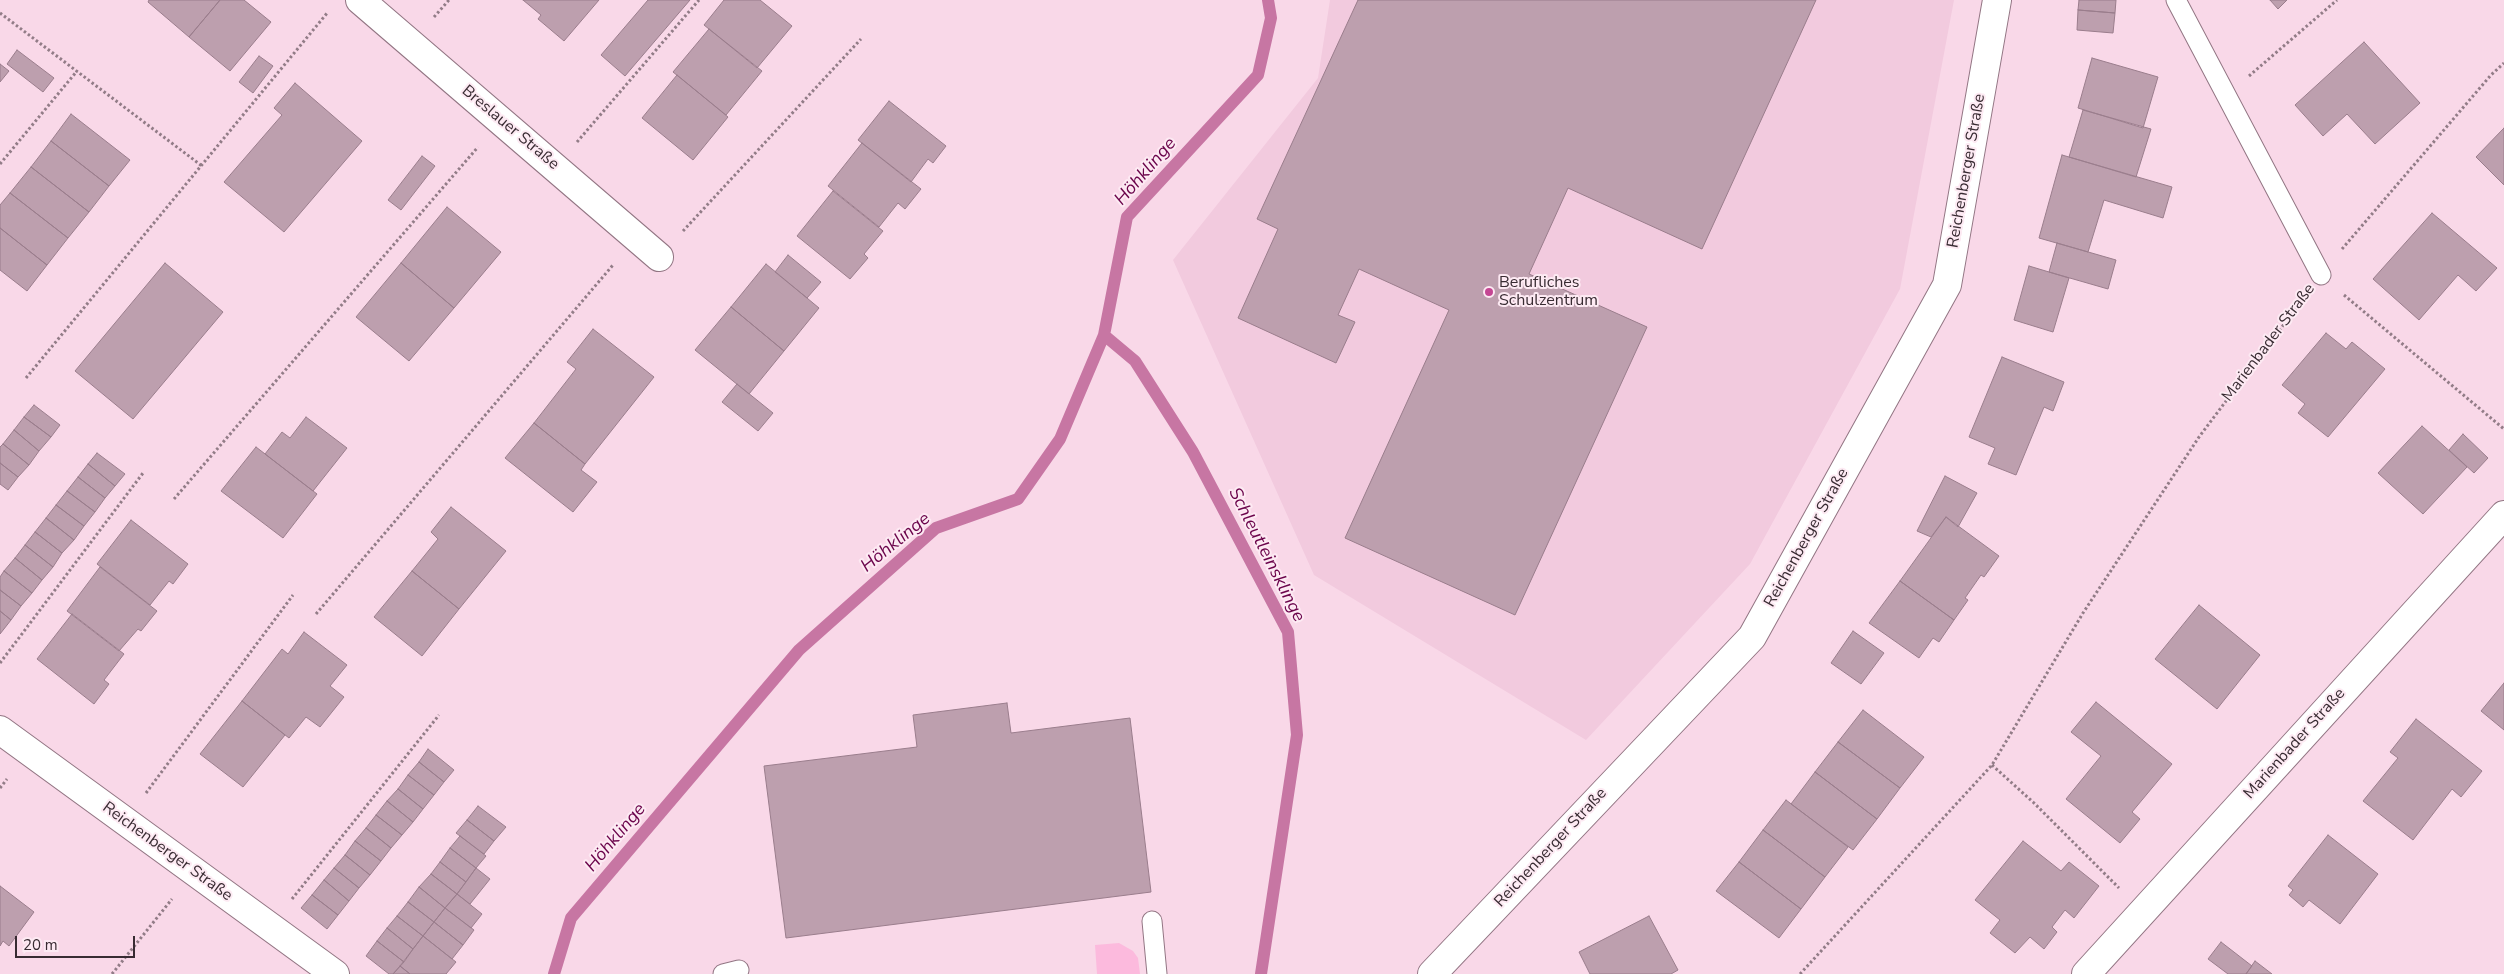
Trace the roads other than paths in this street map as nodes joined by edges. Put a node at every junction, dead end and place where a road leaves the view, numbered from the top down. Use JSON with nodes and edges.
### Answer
{"nodes":[{"id":1,"x":360,"y":0,"type":"edge"},
{"id":2,"x":1997,"y":0,"type":"edge"},
{"id":3,"x":2176,"y":0,"type":"edge"},
{"id":4,"x":659,"y":257,"type":"road end"},
{"id":5,"x":2321,"y":275,"type":"road end"},
{"id":6,"x":2504,"y":515,"type":"edge"},
{"id":7,"x":0,"y":730,"type":"edge"},
{"id":8,"x":1152,"y":921,"type":"dead end"},
{"id":9,"x":335,"y":974,"type":"edge"},
{"id":10,"x":1157,"y":974,"type":"edge"},
{"id":11,"x":1432,"y":974,"type":"edge"},
{"id":12,"x":2086,"y":974,"type":"edge"}],
"edges":[{"from":1,"to":4,"type":"street","name":"Breslauer Straße"},
{"from":2,"to":11,"type":"street","name":"Reichenberger Straße"},
{"from":3,"to":5,"type":"lane"},
{"from":6,"to":12,"type":"street","name":"Marienbader Straße"},
{"from":7,"to":9,"type":"street","name":"Reichenberger Straße"},
{"from":8,"to":10,"type":"lane"}]}
